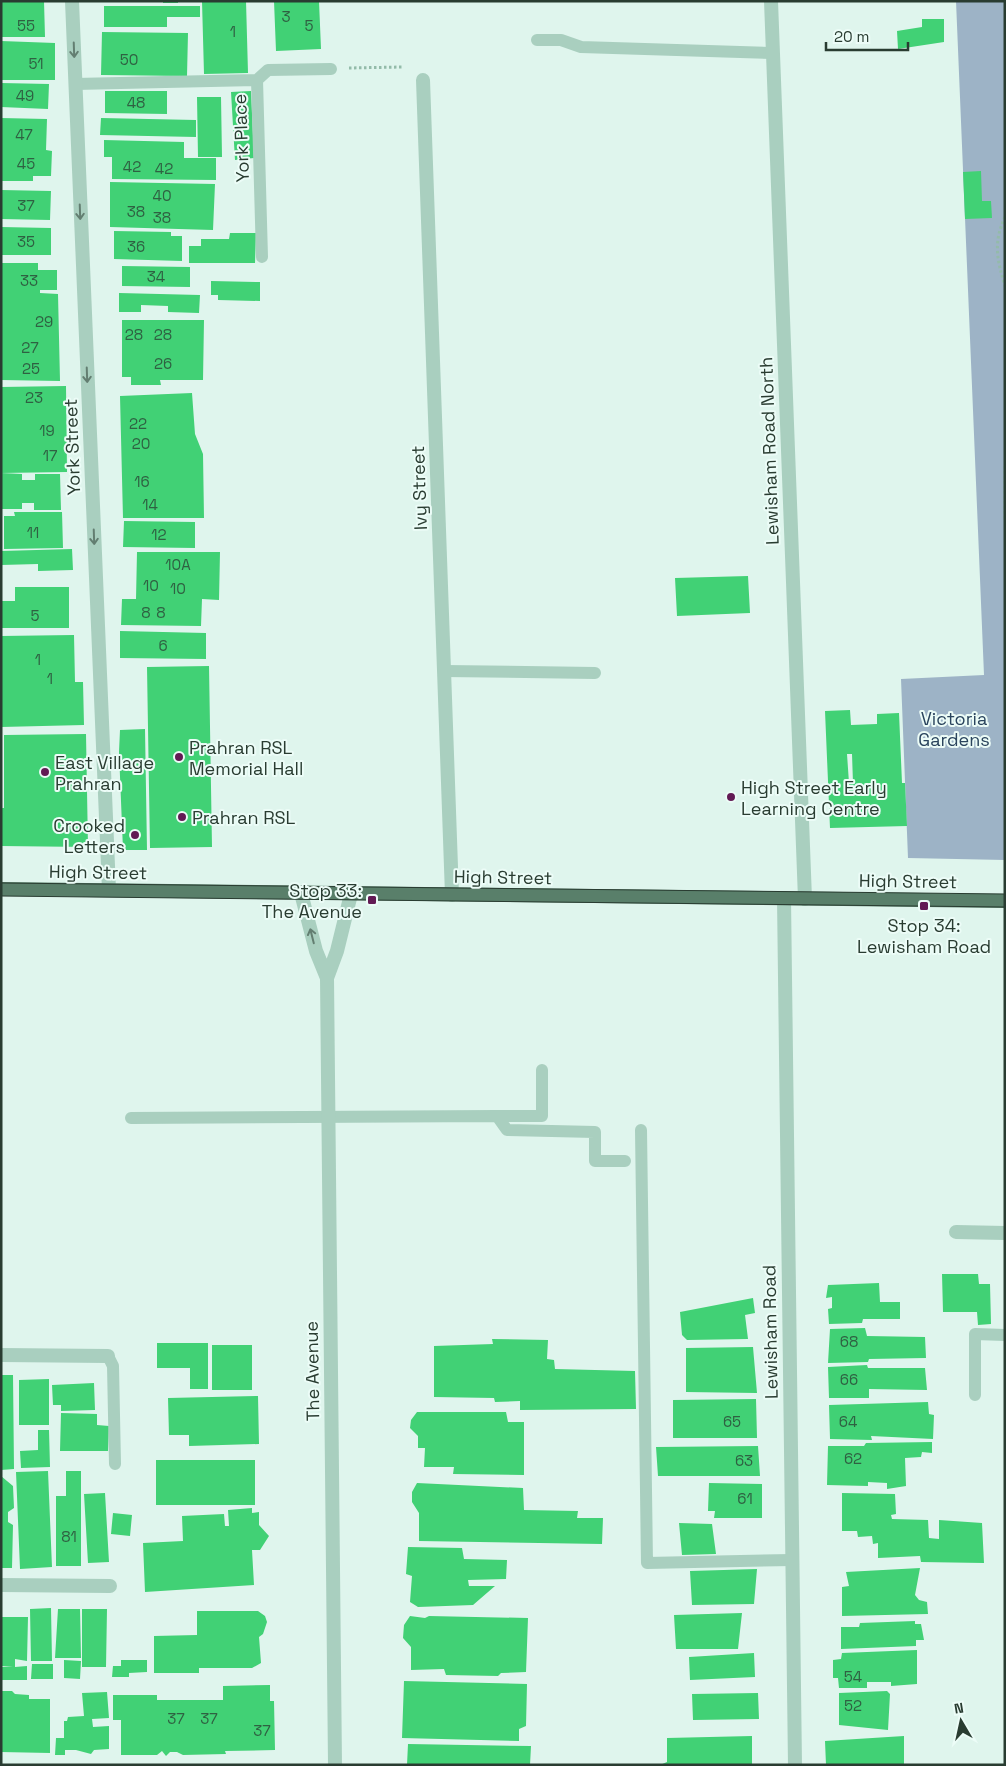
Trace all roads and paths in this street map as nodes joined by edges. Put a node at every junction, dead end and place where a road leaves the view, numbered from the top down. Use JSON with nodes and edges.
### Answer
{"nodes":[{"id":1,"x":72,"y":1,"type":"edge"},
{"id":2,"x":771,"y":1,"type":"edge"},
{"id":3,"x":536,"y":40,"type":"dead end"},
{"id":4,"x":773,"y":53,"type":"junction"},
{"id":5,"x":402,"y":67,"type":"dead end"},
{"id":6,"x":331,"y":69,"type":"joint"},
{"id":7,"x":257,"y":80,"type":"junction"},
{"id":8,"x":423,"y":80,"type":"dead end"},
{"id":9,"x":75,"y":84,"type":"junction"},
{"id":10,"x":1005,"y":218,"type":"edge"},
{"id":11,"x":262,"y":257,"type":"dead end"},
{"id":12,"x":1005,"y":286,"type":"edge"},
{"id":13,"x":1005,"y":466,"type":"edge"},
{"id":14,"x":1005,"y":519,"type":"edge"},
{"id":15,"x":444,"y":671,"type":"junction"},
{"id":16,"x":595,"y":673,"type":"dead end"},
{"id":17,"x":1,"y":889,"type":"edge"},
{"id":18,"x":109,"y":890,"type":"junction"},
{"id":19,"x":301,"y":893,"type":"junction"},
{"id":20,"x":350,"y":894,"type":"junction"},
{"id":21,"x":452,"y":895,"type":"junction"},
{"id":22,"x":784,"y":898,"type":"junction"},
{"id":23,"x":805,"y":898,"type":"junction"},
{"id":24,"x":1005,"y":901,"type":"edge"},
{"id":25,"x":326,"y":978,"type":"junction"},
{"id":26,"x":542,"y":1070,"type":"dead end"},
{"id":27,"x":327,"y":1115,"type":"junction"},
{"id":28,"x":497,"y":1116,"type":"junction"},
{"id":29,"x":131,"y":1118,"type":"dead end"},
{"id":30,"x":641,"y":1130,"type":"dead end"},
{"id":31,"x":625,"y":1161,"type":"dead end"},
{"id":32,"x":956,"y":1232,"type":"dead end"},
{"id":33,"x":1005,"y":1232,"type":"edge"},
{"id":34,"x":1005,"y":1335,"type":"edge"},
{"id":35,"x":1,"y":1355,"type":"edge"},
{"id":36,"x":108,"y":1356,"type":"joint"},
{"id":37,"x":975,"y":1394,"type":"dead end"},
{"id":38,"x":115,"y":1464,"type":"dead end"},
{"id":39,"x":792,"y":1560,"type":"junction"},
{"id":40,"x":1,"y":1585,"type":"edge"},
{"id":41,"x":110,"y":1586,"type":"dead end"},
{"id":42,"x":336,"y":1765,"type":"edge"},
{"id":43,"x":794,"y":1765,"type":"edge"}],
"edges":[{"from":1,"to":9,"type":"street","name":"York Street","one_way":true},
{"from":2,"to":4,"type":"street","name":"Lewisham Road North"},
{"from":3,"to":4,"type":"lane"},
{"from":4,"to":23,"type":"street","name":"Lewisham Road North"},
{"from":5,"to":6,"type":"path"},
{"from":6,"to":7,"type":"lane"},
{"from":7,"to":9,"type":"lane","name":"York Place"},
{"from":7,"to":11,"type":"lane","name":"York Place"},
{"from":8,"to":15,"type":"street","name":"Ivy Street"},
{"from":9,"to":18,"type":"street","name":"York Street","one_way":true},
{"from":10,"to":12,"type":"path"},
{"from":13,"to":14,"type":"path"},
{"from":15,"to":16,"type":"lane"},
{"from":15,"to":21,"type":"street","name":"Ivy Street"},
{"from":17,"to":18,"type":"main road","name":"High Street"},
{"from":18,"to":19,"type":"main road","name":"High Street"},
{"from":19,"to":20,"type":"main road","name":"High Street"},
{"from":25,"to":19,"type":"street","name":"The Avenue","one_way":true},
{"from":20,"to":21,"type":"main road","name":"High Street"},
{"from":20,"to":25,"type":"street","name":"The Avenue"},
{"from":21,"to":22,"type":"main road","name":"High Street"},
{"from":22,"to":23,"type":"main road","name":"High Street"},
{"from":22,"to":39,"type":"street","name":"Lewisham Road"},
{"from":23,"to":24,"type":"main road","name":"High Street"},
{"from":25,"to":27,"type":"street","name":"The Avenue"},
{"from":26,"to":28,"type":"lane"},
{"from":27,"to":28,"type":"lane"},
{"from":27,"to":29,"type":"lane"},
{"from":27,"to":42,"type":"street","name":"The Avenue"},
{"from":28,"to":31,"type":"lane"},
{"from":30,"to":39,"type":"lane"},
{"from":32,"to":33,"type":"street"},
{"from":34,"to":37,"type":"lane"},
{"from":35,"to":36,"type":"street"},
{"from":36,"to":38,"type":"lane"},
{"from":39,"to":43,"type":"street","name":"Lewisham Road"},
{"from":40,"to":41,"type":"street"}]}
